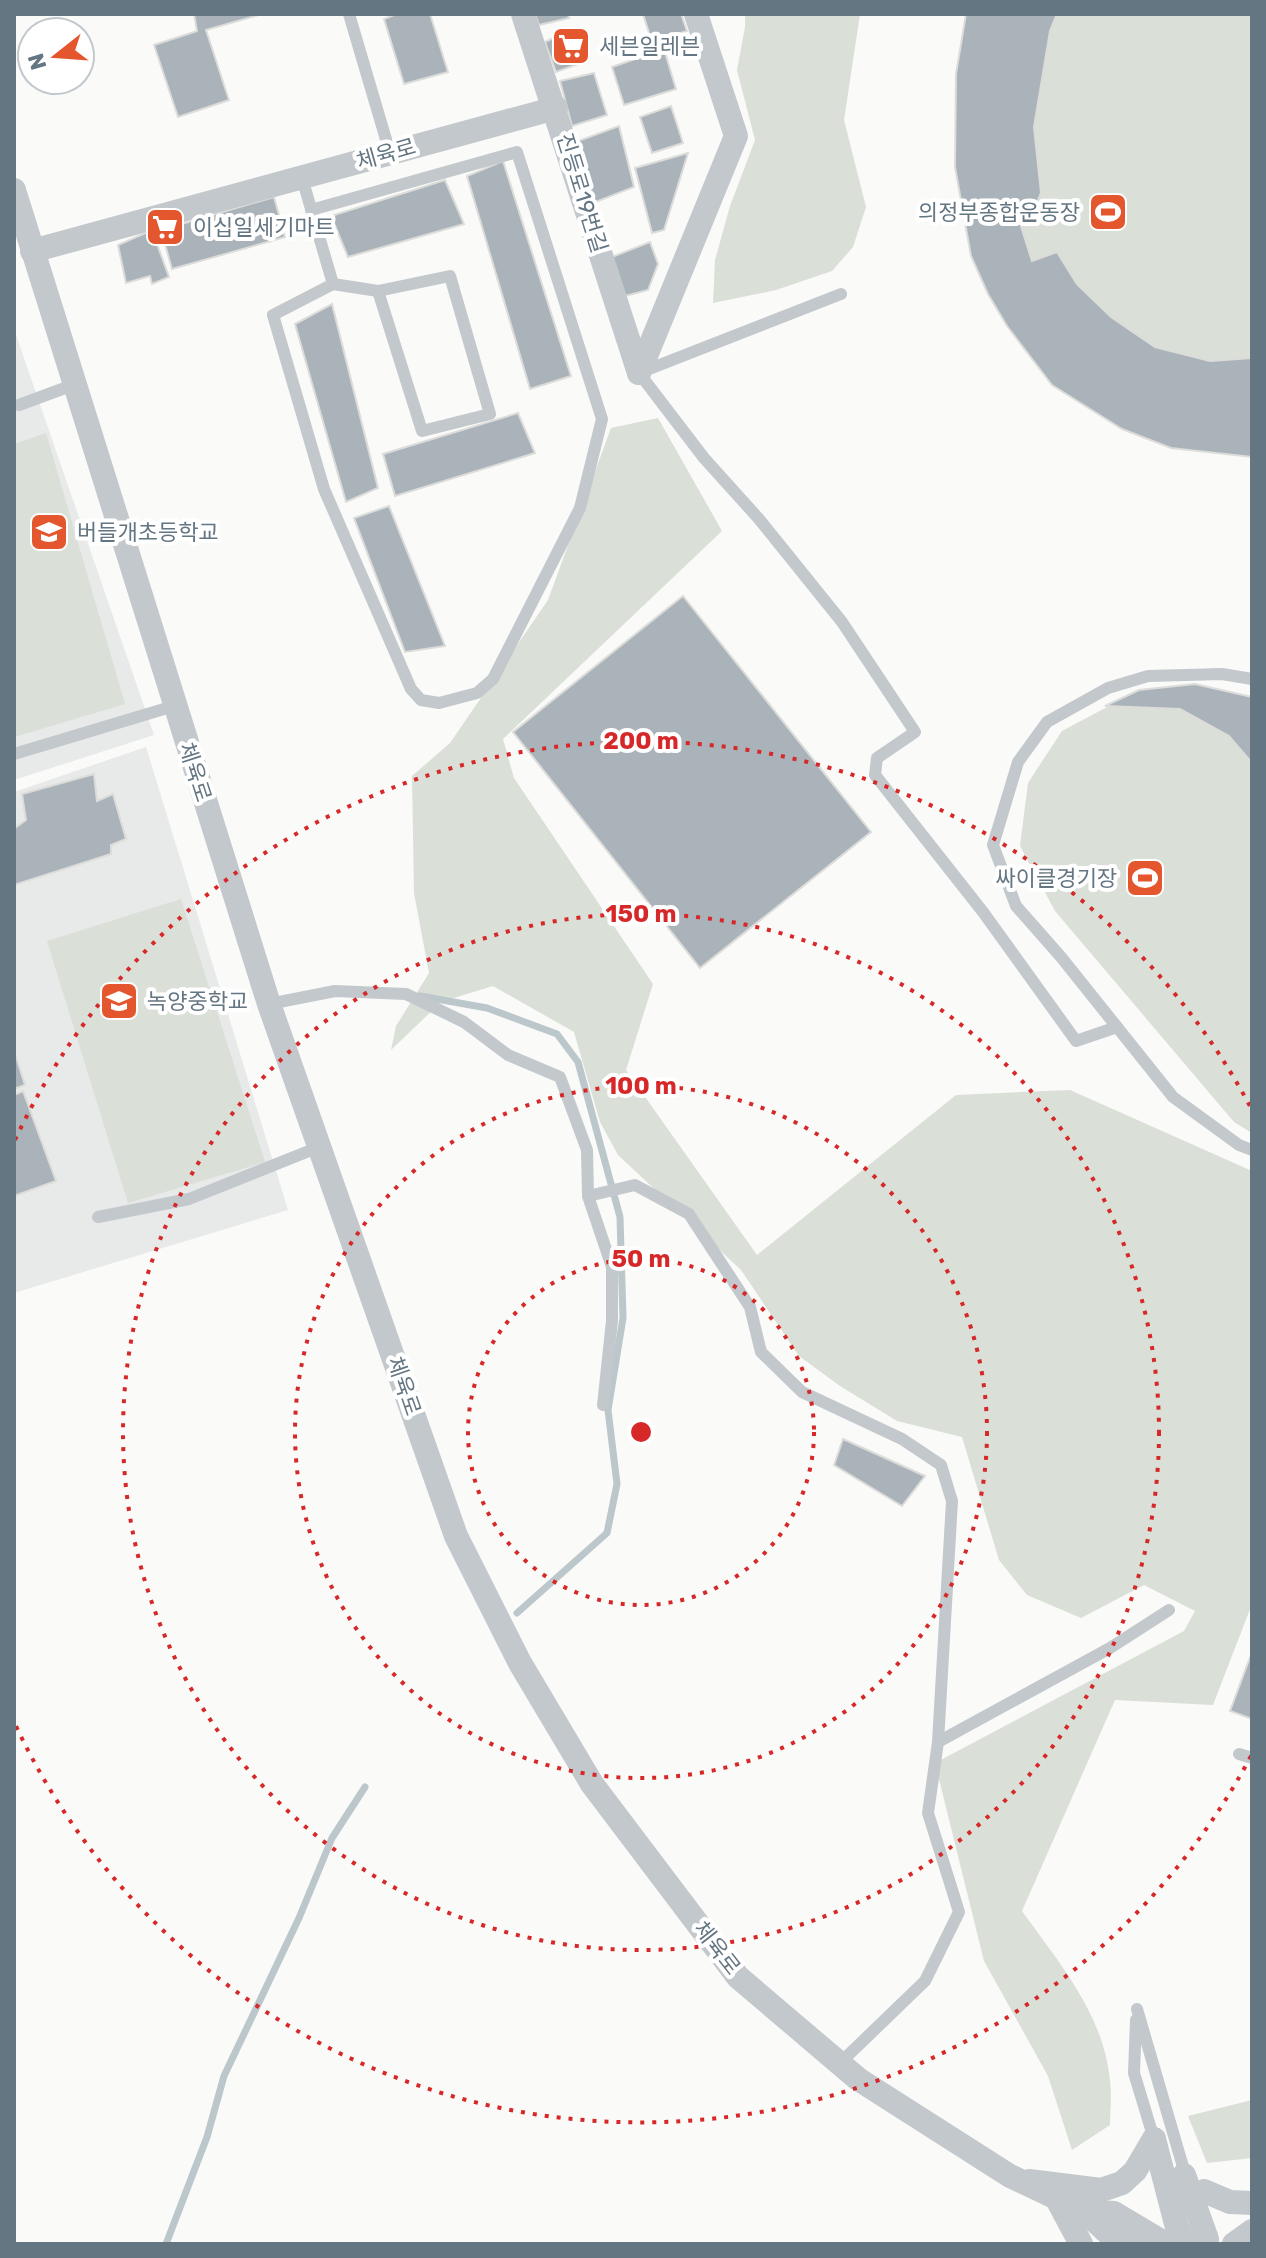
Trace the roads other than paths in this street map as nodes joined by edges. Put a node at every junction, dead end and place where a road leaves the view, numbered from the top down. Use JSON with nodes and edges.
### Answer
{"nodes":[{"id":1,"x":349,"y":14,"type":"edge"},
{"id":2,"x":523,"y":14,"type":"edge"},
{"id":3,"x":696,"y":14,"type":"edge"},
{"id":4,"x":556,"y":108,"type":"junction"},
{"id":5,"x":390,"y":153,"type":"junction"},
{"id":6,"x":302,"y":178,"type":"junction"},
{"id":7,"x":14,"y":190,"type":"edge"},
{"id":8,"x":311,"y":210,"type":"junction"},
{"id":9,"x":32,"y":251,"type":"junction"},
{"id":10,"x":333,"y":284,"type":"junction"},
{"id":11,"x":378,"y":291,"type":"junction"},
{"id":12,"x":841,"y":294,"type":"dead end"},
{"id":13,"x":639,"y":373,"type":"junction"},
{"id":14,"x":73,"y":385,"type":"junction"},
{"id":15,"x":19,"y":405,"type":"dead end"},
{"id":16,"x":1252,"y":679,"type":"edge"},
{"id":17,"x":174,"y":706,"type":"junction"},
{"id":18,"x":14,"y":754,"type":"edge"},
{"id":19,"x":269,"y":1004,"type":"junction"},
{"id":20,"x":1117,"y":1027,"type":"junction"},
{"id":21,"x":319,"y":1147,"type":"junction"},
{"id":22,"x":1252,"y":1150,"type":"edge"},
{"id":23,"x":593,"y":1195,"type":"junction"},
{"id":24,"x":98,"y":1217,"type":"dead end"},
{"id":25,"x":603,"y":1405,"type":"dead end"},
{"id":26,"x":1169,"y":1610,"type":"dead end"},
{"id":27,"x":938,"y":1742,"type":"junction"},
{"id":28,"x":1239,"y":1754,"type":"dead end"},
{"id":29,"x":1252,"y":1758,"type":"edge"},
{"id":30,"x":840,"y":2063,"type":"junction"},
{"id":31,"x":1154,"y":2139,"type":"junction"},
{"id":32,"x":1184,"y":2175,"type":"junction"},
{"id":33,"x":1010,"y":2176,"type":"junction"},
{"id":34,"x":1204,"y":2191,"type":"joint"},
{"id":35,"x":1058,"y":2201,"type":"junction"},
{"id":36,"x":1252,"y":2203,"type":"edge"},
{"id":37,"x":1084,"y":2211,"type":"junction"},
{"id":38,"x":1252,"y":2231,"type":"edge"},
{"id":39,"x":1202,"y":2243,"type":"edge"},
{"id":40,"x":1081,"y":2244,"type":"edge"},
{"id":41,"x":1129,"y":2244,"type":"edge"},
{"id":42,"x":1166,"y":2244,"type":"edge"},
{"id":43,"x":1234,"y":2244,"type":"edge"}],
"edges":[{"from":1,"to":5,"type":"lane"},
{"from":2,"to":4,"type":"street","name":"진등로19번길"},
{"from":3,"to":13,"type":"street"},
{"from":4,"to":5,"type":"street","name":"체육로"},
{"from":4,"to":13,"type":"street","name":"진등로19번길"},
{"from":5,"to":6,"type":"street","name":"체육로"},
{"from":6,"to":8,"type":"lane"},
{"from":6,"to":9,"type":"street","name":"체육로"},
{"from":7,"to":9,"type":"street","name":"체육로"},
{"from":8,"to":10,"type":"lane"},
{"from":8,"to":10,"type":"lane"},
{"from":9,"to":14,"type":"street","name":"체육로"},
{"from":10,"to":11,"type":"lane"},
{"from":11,"to":11,"type":"lane"},
{"from":12,"to":13,"type":"lane"},
{"from":13,"to":20,"type":"lane"},
{"from":14,"to":15,"type":"lane"},
{"from":14,"to":17,"type":"street","name":"체육로"},
{"from":16,"to":20,"type":"lane"},
{"from":17,"to":18,"type":"lane"},
{"from":17,"to":19,"type":"street","name":"체육로"},
{"from":19,"to":21,"type":"street","name":"체육로"},
{"from":19,"to":23,"type":"lane"},
{"from":20,"to":22,"type":"lane"},
{"from":21,"to":24,"type":"lane"},
{"from":21,"to":30,"type":"street","name":"체육로"},
{"from":23,"to":25,"type":"lane"},
{"from":23,"to":27,"type":"lane"},
{"from":26,"to":27,"type":"lane"},
{"from":27,"to":30,"type":"lane"},
{"from":28,"to":29,"type":"lane"},
{"from":30,"to":33,"type":"street","name":"체육로"},
{"from":31,"to":32,"type":"lane"},
{"from":31,"to":33,"type":"street"},
{"from":31,"to":39,"type":"street"},
{"from":32,"to":34,"type":"lane"},
{"from":32,"to":39,"type":"street"},
{"from":33,"to":35,"type":"street","name":"체육로"},
{"from":34,"to":36,"type":"street"},
{"from":35,"to":37,"type":"street","name":"체육로"},
{"from":35,"to":40,"type":"street"},
{"from":37,"to":41,"type":"street"},
{"from":37,"to":42,"type":"street","name":"체육로"},
{"from":38,"to":43,"type":"street"}]}
